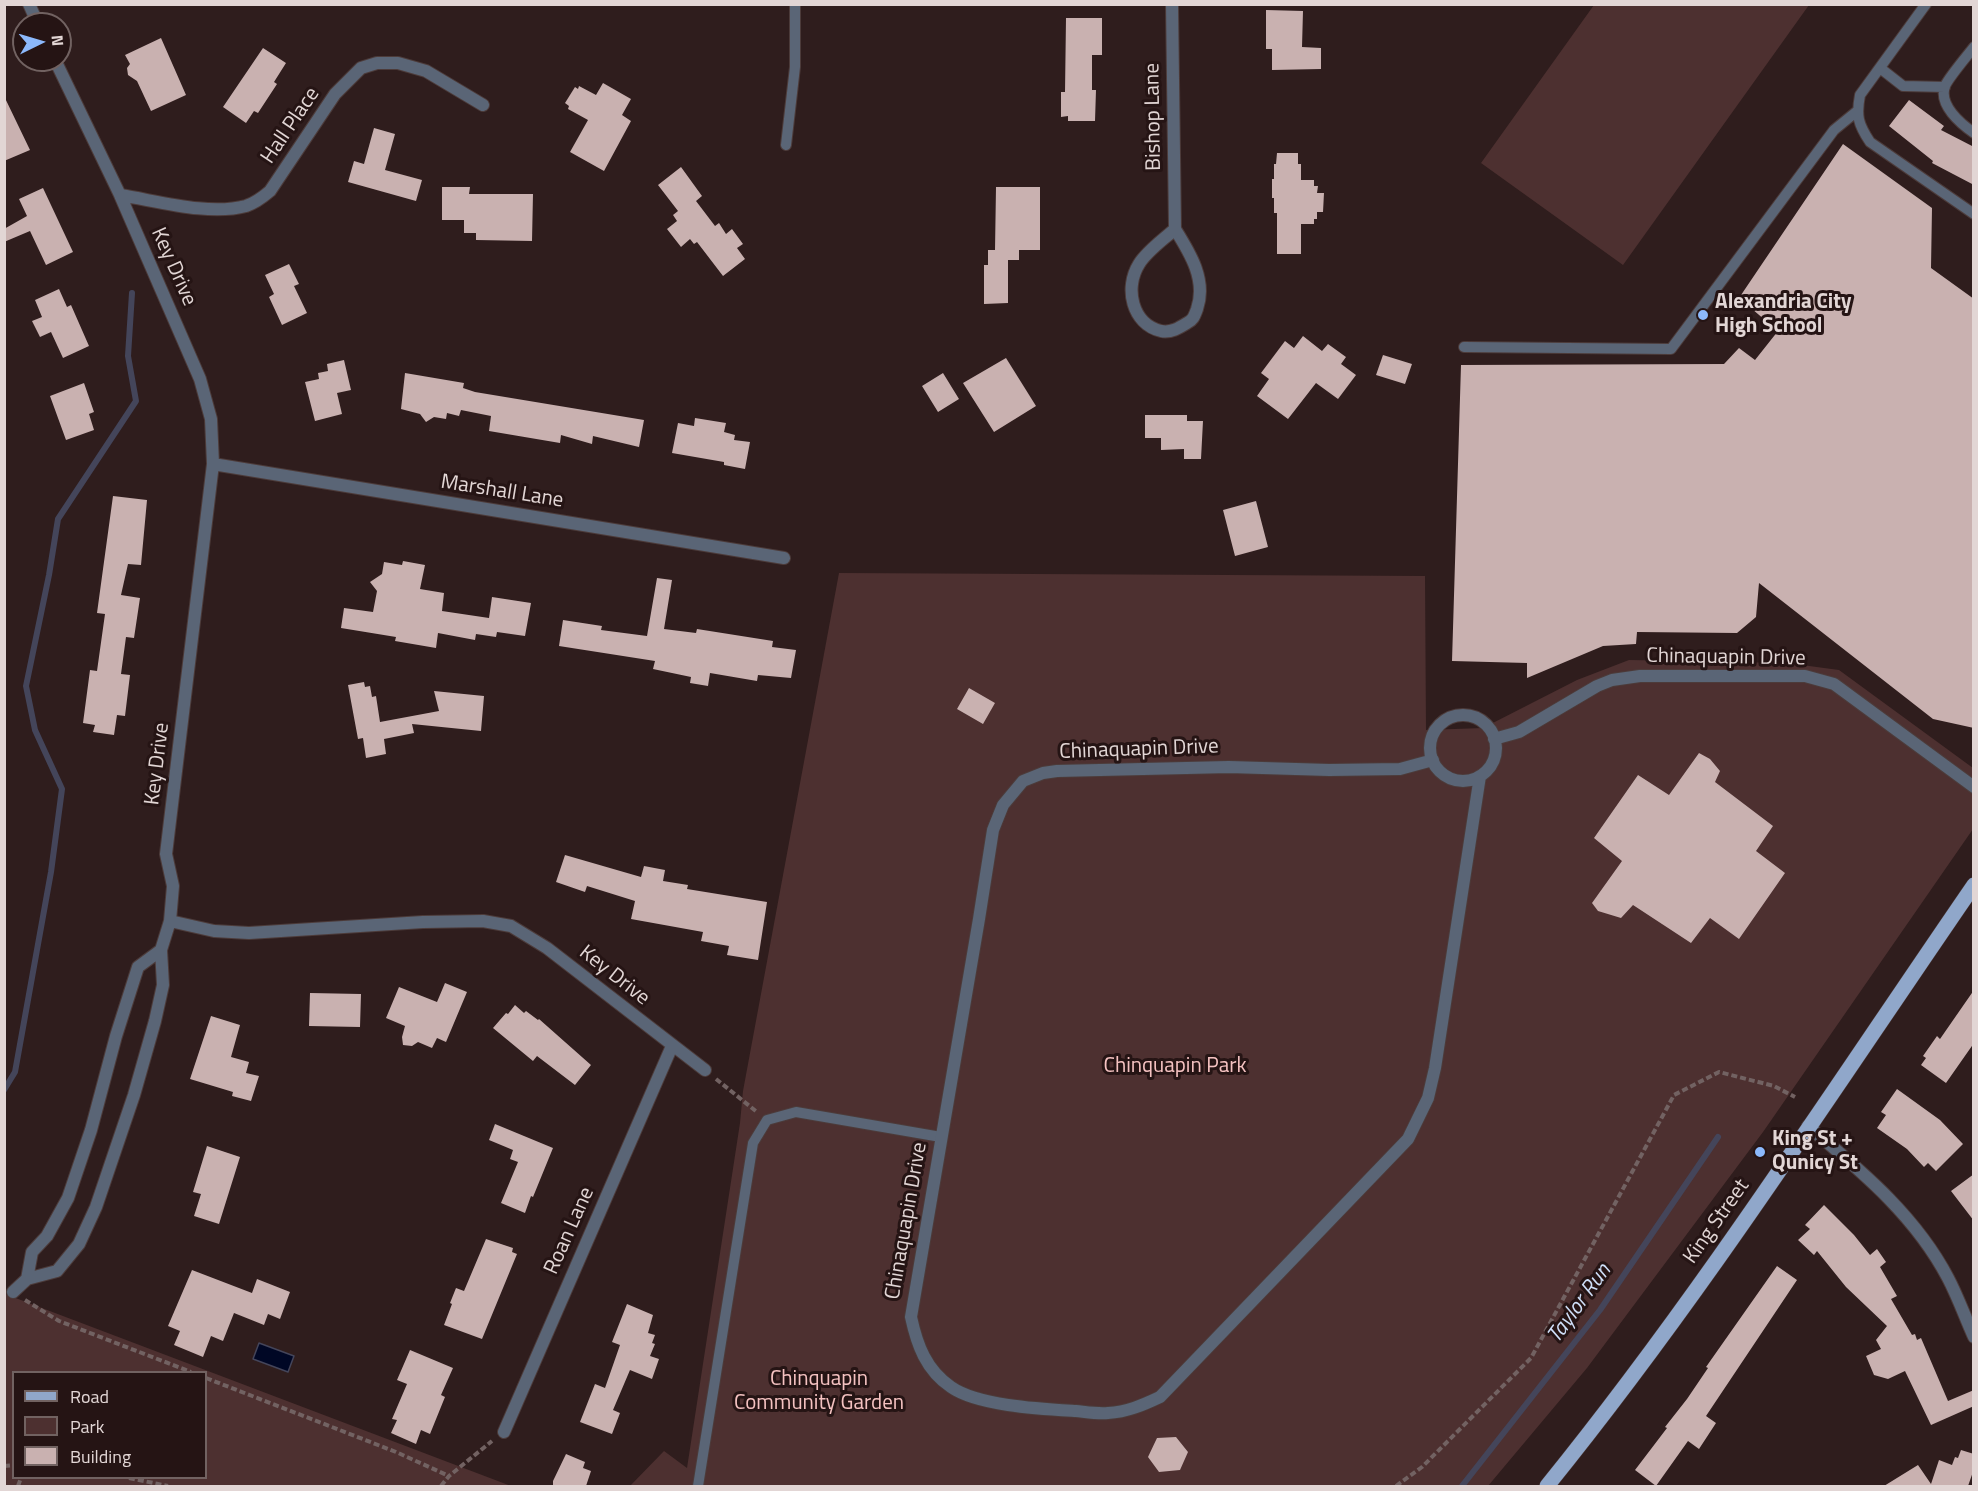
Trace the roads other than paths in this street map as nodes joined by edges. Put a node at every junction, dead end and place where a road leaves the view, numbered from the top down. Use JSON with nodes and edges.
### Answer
{"nodes":[{"id":1,"x":795,"y":4,"type":"edge"},
{"id":2,"x":1172,"y":4,"type":"edge"},
{"id":3,"x":1926,"y":4,"type":"edge"},
{"id":4,"x":1974,"y":46,"type":"edge"},
{"id":5,"x":1880,"y":69,"type":"junction"},
{"id":6,"x":61,"y":72,"type":"edge"},
{"id":7,"x":1945,"y":87,"type":"junction"},
{"id":8,"x":483,"y":105,"type":"dead end"},
{"id":9,"x":1856,"y":112,"type":"junction"},
{"id":10,"x":1974,"y":134,"type":"edge"},
{"id":11,"x":786,"y":145,"type":"dead end"},
{"id":12,"x":120,"y":195,"type":"junction"},
{"id":13,"x":1974,"y":214,"type":"edge"},
{"id":14,"x":1175,"y":229,"type":"junction"},
{"id":15,"x":1464,"y":347,"type":"dead end"},
{"id":16,"x":213,"y":464,"type":"junction"},
{"id":17,"x":784,"y":558,"type":"dead end"},
{"id":18,"x":1494,"y":739,"type":"junction"},
{"id":19,"x":1432,"y":760,"type":"junction"},
{"id":20,"x":1480,"y":776,"type":"junction"},
{"id":21,"x":1974,"y":788,"type":"edge"},
{"id":22,"x":1974,"y":885,"type":"edge"},
{"id":23,"x":170,"y":921,"type":"junction"},
{"id":24,"x":161,"y":950,"type":"junction"},
{"id":25,"x":672,"y":1046,"type":"junction"},
{"id":26,"x":705,"y":1070,"type":"road end"},
{"id":27,"x":1808,"y":1126,"type":"junction"},
{"id":28,"x":941,"y":1137,"type":"junction"},
{"id":29,"x":27,"y":1278,"type":"junction"},
{"id":30,"x":14,"y":1292,"type":"road end"},
{"id":31,"x":1970,"y":1317,"type":"edge"},
{"id":32,"x":1974,"y":1337,"type":"edge"},
{"id":33,"x":504,"y":1432,"type":"road end"},
{"id":34,"x":698,"y":1486,"type":"edge"},
{"id":35,"x":1547,"y":1486,"type":"edge"}],
"edges":[{"from":1,"to":11,"type":"lane"},
{"from":2,"to":14,"type":"street","name":"Bishop Lane"},
{"from":3,"to":5,"type":"lane"},
{"from":4,"to":7,"type":"lane"},
{"from":5,"to":7,"type":"lane"},
{"from":5,"to":9,"type":"lane"},
{"from":6,"to":12,"type":"street","name":"Key Drive"},
{"from":7,"to":10,"type":"lane"},
{"from":8,"to":12,"type":"street","name":"Hall Place"},
{"from":9,"to":13,"type":"lane"},
{"from":9,"to":15,"type":"lane"},
{"from":12,"to":16,"type":"street","name":"Key Drive"},
{"from":14,"to":14,"type":"street","name":"Bishop Lane"},
{"from":16,"to":17,"type":"street","name":"Marshall Lane"},
{"from":16,"to":23,"type":"street","name":"Key Drive"},
{"from":18,"to":19,"type":"street"},
{"from":18,"to":20,"type":"street","name":"Chinaquapin Drive"},
{"from":18,"to":21,"type":"street","name":"Chinaquapin Drive"},
{"from":19,"to":20,"type":"street"},
{"from":19,"to":28,"type":"street","name":"Chinaquapin Drive"},
{"from":20,"to":28,"type":"street","name":"Chinaquapin Drive"},
{"from":22,"to":27,"type":"main road","name":"King Street"},
{"from":23,"to":24,"type":"street"},
{"from":23,"to":25,"type":"street","name":"Key Drive"},
{"from":24,"to":29,"type":"street"},
{"from":24,"to":29,"type":"street"},
{"from":25,"to":26,"type":"street","name":"Key Drive"},
{"from":25,"to":33,"type":"street","name":"Roan Lane"},
{"from":27,"to":31,"type":"street"},
{"from":27,"to":35,"type":"main road","name":"King Street"},
{"from":28,"to":34,"type":"lane"},
{"from":29,"to":30,"type":"street"},
{"from":31,"to":32,"type":"street"}]}
